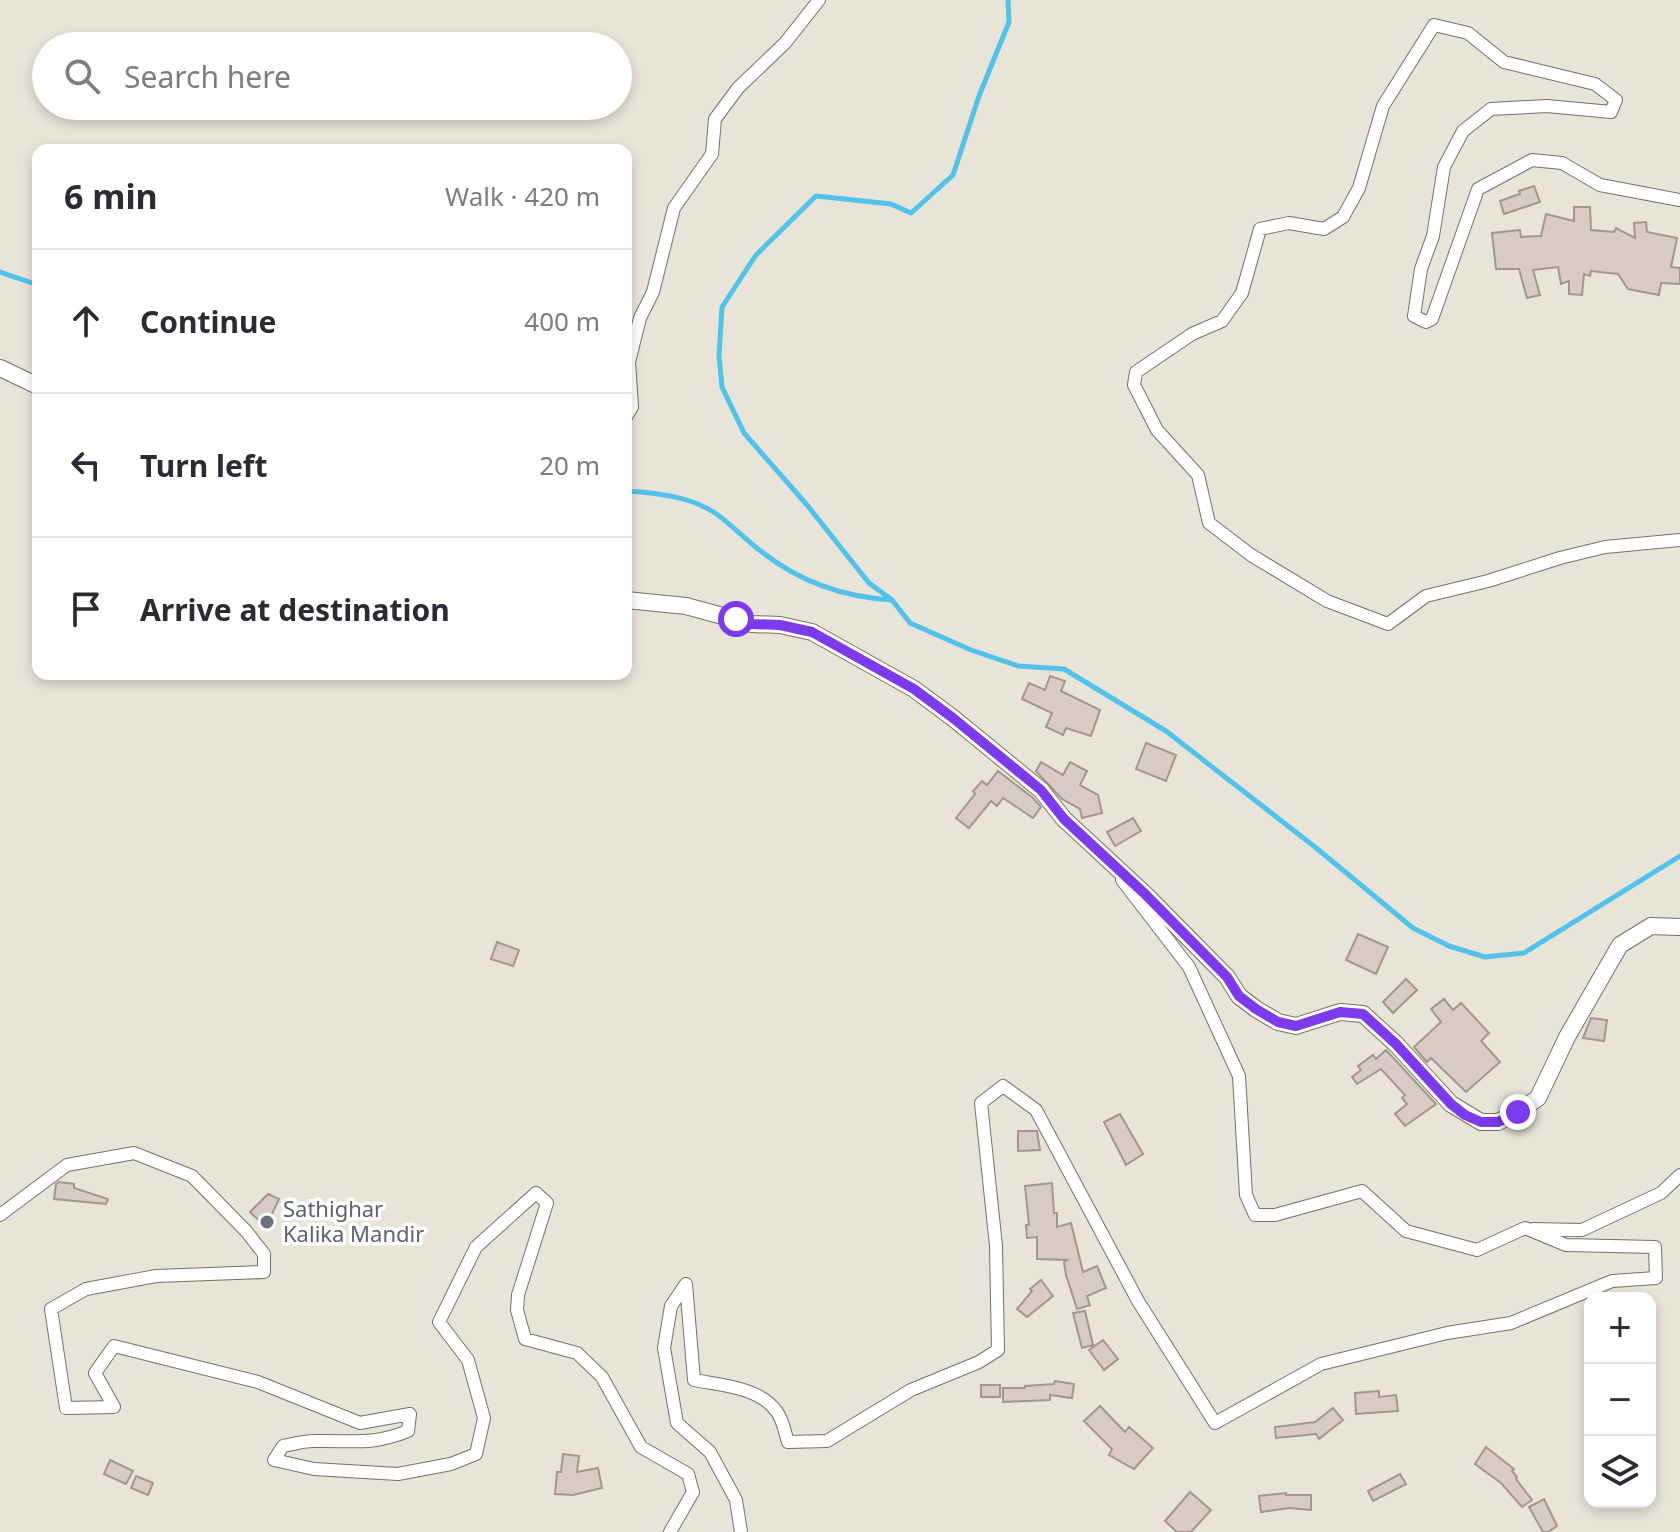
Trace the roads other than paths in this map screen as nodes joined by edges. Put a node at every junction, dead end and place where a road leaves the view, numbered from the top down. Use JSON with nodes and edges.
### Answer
{"nodes":[{"id":1,"x":819,"y":0,"type":"edge"},
{"id":2,"x":1680,"y":200,"type":"edge"},
{"id":3,"x":632,"y":350,"type":"edge"},
{"id":4,"x":0,"y":368,"type":"edge"},
{"id":5,"x":32,"y":383,"type":"edge"},
{"id":6,"x":1680,"y":540,"type":"edge"},
{"id":7,"x":632,"y":601,"type":"edge"},
{"id":8,"x":1103,"y":855,"type":"junction"},
{"id":9,"x":1680,"y":927,"type":"edge"},
{"id":10,"x":1680,"y":1175,"type":"edge"},
{"id":11,"x":0,"y":1215,"type":"edge"},
{"id":12,"x":1525,"y":1228,"type":"junction"},
{"id":13,"x":670,"y":1532,"type":"edge"},
{"id":14,"x":741,"y":1532,"type":"edge"}],
"edges":[{"from":1,"to":3,"type":"street"},
{"from":2,"to":6,"type":"street"},
{"from":4,"to":5,"type":"street"},
{"from":7,"to":8,"type":"street"},
{"from":8,"to":9,"type":"street"},
{"from":8,"to":12,"type":"street"},
{"from":10,"to":12,"type":"street"},
{"from":11,"to":13,"type":"street"},
{"from":12,"to":14,"type":"street"}]}
